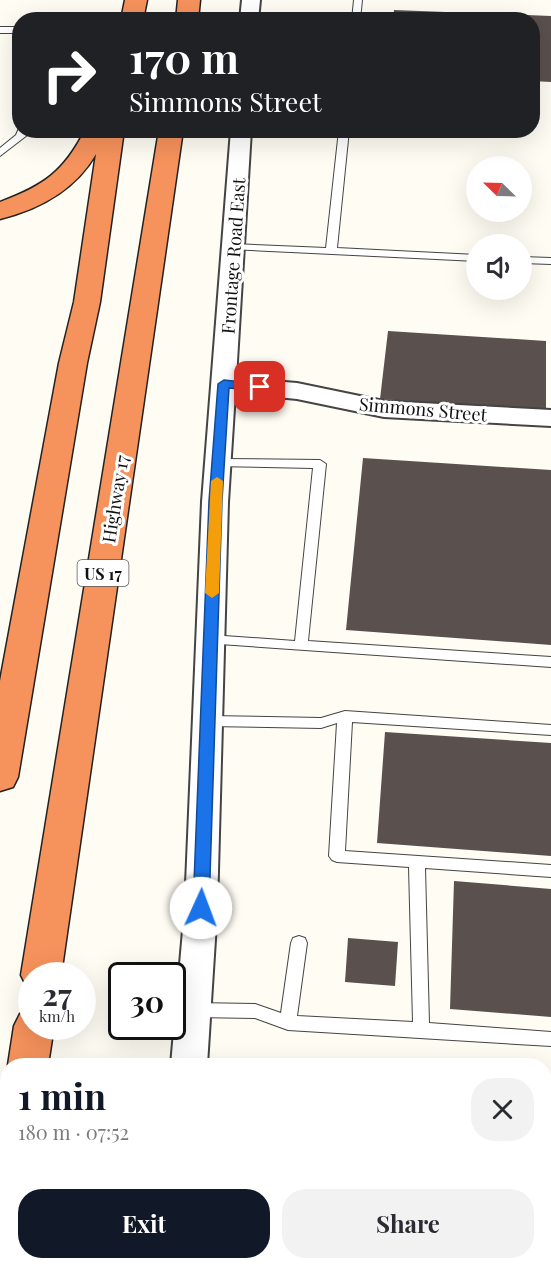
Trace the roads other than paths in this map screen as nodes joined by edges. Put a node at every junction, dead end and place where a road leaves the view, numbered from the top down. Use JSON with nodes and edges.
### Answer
{"nodes":[{"id":1,"x":19,"y":138,"type":"edge"},
{"id":2,"x":94,"y":138,"type":"edge"},
{"id":3,"x":111,"y":138,"type":"edge"},
{"id":4,"x":170,"y":138,"type":"edge"},
{"id":5,"x":241,"y":138,"type":"edge"},
{"id":6,"x":343,"y":138,"type":"edge"},
{"id":7,"x":0,"y":153,"type":"edge"},
{"id":8,"x":0,"y":212,"type":"edge"},
{"id":9,"x":233,"y":247,"type":"junction"},
{"id":10,"x":331,"y":251,"type":"junction"},
{"id":11,"x":466,"y":257,"type":"edge"},
{"id":12,"x":532,"y":260,"type":"edge"},
{"id":13,"x":551,"y":261,"type":"edge"},
{"id":14,"x":224,"y":384,"type":"junction"},
{"id":15,"x":551,"y":418,"type":"edge"},
{"id":16,"x":218,"y":463,"type":"junction"},
{"id":17,"x":210,"y":640,"type":"junction"},
{"id":18,"x":301,"y":646,"type":"junction"},
{"id":19,"x":551,"y":662,"type":"edge"},
{"id":20,"x":345,"y":716,"type":"junction"},
{"id":21,"x":207,"y":721,"type":"junction"},
{"id":22,"x":551,"y":730,"type":"edge"},
{"id":23,"x":0,"y":777,"type":"edge"},
{"id":24,"x":417,"y":862,"type":"junction"},
{"id":25,"x":551,"y":871,"type":"edge"},
{"id":26,"x":299,"y":943,"type":"dead end"},
{"id":27,"x":43,"y":962,"type":"edge"},
{"id":28,"x":193,"y":1010,"type":"junction"},
{"id":29,"x":288,"y":1023,"type":"junction"},
{"id":30,"x":421,"y":1030,"type":"junction"},
{"id":31,"x":551,"y":1039,"type":"edge"},
{"id":32,"x":32,"y":1040,"type":"edge"},
{"id":33,"x":29,"y":1058,"type":"edge"},
{"id":34,"x":190,"y":1058,"type":"edge"}],
"edges":[{"from":1,"to":7,"type":"lane"},
{"from":2,"to":8,"type":"highway"},
{"from":3,"to":23,"type":"highway"},
{"from":4,"to":27,"type":"highway","name":"Highway 17","number":"US 17"},
{"from":5,"to":9,"type":"street","name":"Frontage Road East"},
{"from":6,"to":10,"type":"lane"},
{"from":9,"to":10,"type":"lane"},
{"from":9,"to":14,"type":"street","name":"Frontage Road East"},
{"from":10,"to":11,"type":"lane"},
{"from":12,"to":13,"type":"lane"},
{"from":14,"to":15,"type":"street","name":"Simmons Street"},
{"from":14,"to":16,"type":"street","name":"Frontage Road East"},
{"from":16,"to":17,"type":"street","name":"Frontage Road East"},
{"from":16,"to":18,"type":"lane"},
{"from":17,"to":18,"type":"lane"},
{"from":17,"to":21,"type":"street","name":"Frontage Road East"},
{"from":18,"to":19,"type":"lane"},
{"from":20,"to":21,"type":"lane"},
{"from":20,"to":22,"type":"lane"},
{"from":20,"to":24,"type":"lane"},
{"from":21,"to":28,"type":"street","name":"Frontage Road East"},
{"from":24,"to":25,"type":"lane"},
{"from":24,"to":30,"type":"lane"},
{"from":26,"to":29,"type":"lane"},
{"from":28,"to":29,"type":"lane"},
{"from":28,"to":34,"type":"street","name":"Frontage Road East"},
{"from":29,"to":30,"type":"lane"},
{"from":30,"to":31,"type":"lane"},
{"from":32,"to":33,"type":"highway"}]}
